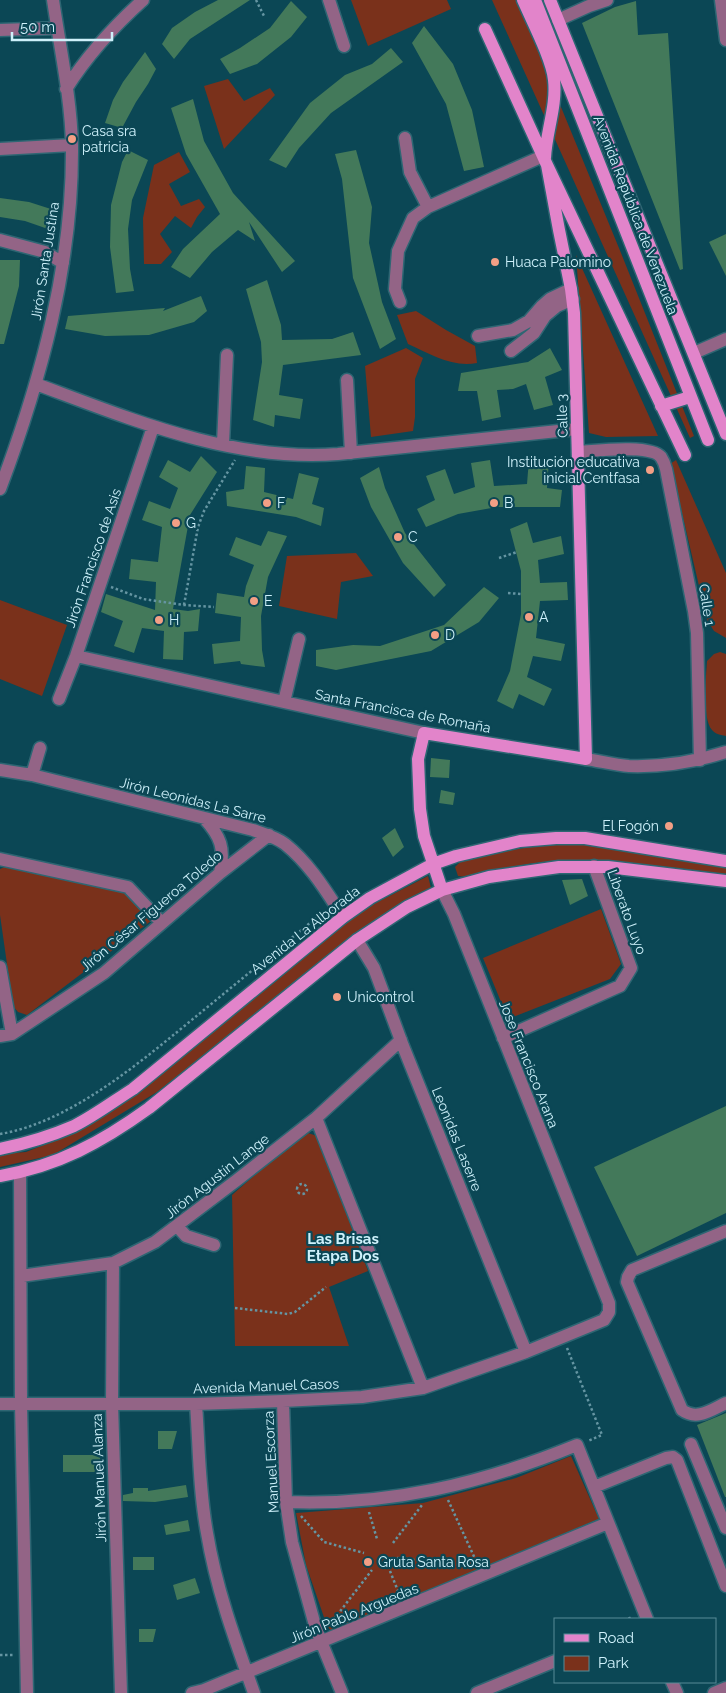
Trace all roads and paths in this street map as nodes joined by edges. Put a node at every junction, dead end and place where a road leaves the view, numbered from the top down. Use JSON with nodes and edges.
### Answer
{"nodes":[{"id":1,"x":52,"y":0,"type":"edge"},
{"id":2,"x":143,"y":0,"type":"edge"},
{"id":3,"x":256,"y":0,"type":"edge"},
{"id":4,"x":328,"y":0,"type":"edge"},
{"id":5,"x":523,"y":0,"type":"edge"},
{"id":6,"x":535,"y":0,"type":"edge"},
{"id":7,"x":550,"y":0,"type":"edge"},
{"id":8,"x":607,"y":0,"type":"edge"},
{"id":9,"x":721,"y":0,"type":"edge"},
{"id":10,"x":264,"y":16,"type":"dead end"},
{"id":11,"x":558,"y":20,"type":"junction"},
{"id":12,"x":57,"y":28,"type":"junction"},
{"id":13,"x":485,"y":29,"type":"dead end"},
{"id":14,"x":0,"y":30,"type":"edge"},
{"id":15,"x":726,"y":40,"type":"edge"},
{"id":16,"x":344,"y":46,"type":"dead end"},
{"id":17,"x":66,"y":89,"type":"junction"},
{"id":18,"x":404,"y":138,"type":"dead end"},
{"id":19,"x":72,"y":145,"type":"junction"},
{"id":20,"x":0,"y":149,"type":"edge"},
{"id":21,"x":545,"y":161,"type":"junction"},
{"id":22,"x":428,"y":207,"type":"junction"},
{"id":23,"x":0,"y":240,"type":"edge"},
{"id":24,"x":63,"y":263,"type":"junction"},
{"id":25,"x":572,"y":294,"type":"junction"},
{"id":26,"x":400,"y":302,"type":"dead end"},
{"id":27,"x":478,"y":336,"type":"dead end"},
{"id":28,"x":667,"y":338,"type":"junction"},
{"id":29,"x":726,"y":339,"type":"edge"},
{"id":30,"x":511,"y":351,"type":"dead end"},
{"id":31,"x":694,"y":353,"type":"junction"},
{"id":32,"x":227,"y":355,"type":"dead end"},
{"id":33,"x":347,"y":380,"type":"dead end"},
{"id":34,"x":36,"y":384,"type":"junction"},
{"id":35,"x":690,"y":396,"type":"junction"},
{"id":36,"x":661,"y":406,"type":"junction"},
{"id":37,"x":153,"y":427,"type":"junction"},
{"id":38,"x":577,"y":429,"type":"junction"},
{"id":39,"x":726,"y":434,"type":"edge"},
{"id":40,"x":708,"y":440,"type":"dead end"},
{"id":41,"x":223,"y":444,"type":"junction"},
{"id":42,"x":241,"y":448,"type":"junction"},
{"id":43,"x":578,"y":452,"type":"junction"},
{"id":44,"x":351,"y":453,"type":"junction"},
{"id":45,"x":685,"y":455,"type":"dead end"},
{"id":46,"x":0,"y":490,"type":"edge"},
{"id":47,"x":517,"y":552,"type":"dead end"},
{"id":48,"x":499,"y":558,"type":"dead end"},
{"id":49,"x":108,"y":585,"type":"dead end"},
{"id":50,"x":508,"y":594,"type":"dead end"},
{"id":51,"x":521,"y":594,"type":"dead end"},
{"id":52,"x":184,"y":605,"type":"junction"},
{"id":53,"x":214,"y":607,"type":"dead end"},
{"id":54,"x":299,"y":639,"type":"dead end"},
{"id":55,"x":76,"y":656,"type":"junction"},
{"id":56,"x":59,"y":699,"type":"dead end"},
{"id":57,"x":284,"y":702,"type":"junction"},
{"id":58,"x":424,"y":733,"type":"junction"},
{"id":59,"x":40,"y":748,"type":"dead end"},
{"id":60,"x":726,"y":752,"type":"edge"},
{"id":61,"x":586,"y":759,"type":"junction"},
{"id":62,"x":700,"y":760,"type":"junction"},
{"id":63,"x":0,"y":770,"type":"edge"},
{"id":64,"x":32,"y":775,"type":"junction"},
{"id":65,"x":204,"y":818,"type":"junction"},
{"id":66,"x":268,"y":835,"type":"junction"},
{"id":67,"x":0,"y":859,"type":"edge"},
{"id":68,"x":726,"y":861,"type":"edge"},
{"id":69,"x":433,"y":864,"type":"junction"},
{"id":70,"x":594,"y":866,"type":"junction"},
{"id":71,"x":220,"y":873,"type":"junction"},
{"id":72,"x":726,"y":880,"type":"edge"},
{"id":73,"x":442,"y":890,"type":"junction"},
{"id":74,"x":342,"y":917,"type":"junction"},
{"id":75,"x":162,"y":922,"type":"junction"},
{"id":76,"x":326,"y":931,"type":"junction"},
{"id":77,"x":357,"y":940,"type":"junction"},
{"id":78,"x":0,"y":967,"type":"edge"},
{"id":79,"x":6,"y":1035,"type":"edge"},
{"id":80,"x":503,"y":1038,"type":"junction"},
{"id":81,"x":401,"y":1040,"type":"junction"},
{"id":82,"x":316,"y":1118,"type":"junction"},
{"id":83,"x":0,"y":1134,"type":"edge"},
{"id":84,"x":0,"y":1149,"type":"edge"},
{"id":85,"x":20,"y":1173,"type":"junction"},
{"id":86,"x":0,"y":1176,"type":"edge"},
{"id":87,"x":297,"y":1190,"type":"joint"},
{"id":88,"x":177,"y":1226,"type":"junction"},
{"id":89,"x":726,"y":1231,"type":"edge"},
{"id":90,"x":214,"y":1245,"type":"dead end"},
{"id":91,"x":113,"y":1263,"type":"junction"},
{"id":92,"x":21,"y":1276,"type":"junction"},
{"id":93,"x":326,"y":1287,"type":"dead end"},
{"id":94,"x":235,"y":1308,"type":"dead end"},
{"id":95,"x":563,"y":1338,"type":"junction"},
{"id":96,"x":526,"y":1352,"type":"junction"},
{"id":97,"x":423,"y":1388,"type":"junction"},
{"id":98,"x":283,"y":1401,"type":"junction"},
{"id":99,"x":726,"y":1403,"type":"edge"},
{"id":100,"x":0,"y":1404,"type":"edge"},
{"id":101,"x":21,"y":1404,"type":"junction"},
{"id":102,"x":112,"y":1404,"type":"junction"},
{"id":103,"x":196,"y":1404,"type":"junction"},
{"id":104,"x":602,"y":1436,"type":"dead end"},
{"id":105,"x":690,"y":1444,"type":"dead end"},
{"id":106,"x":594,"y":1487,"type":"junction"},
{"id":107,"x":448,"y":1500,"type":"dead end"},
{"id":108,"x":286,"y":1502,"type":"junction"},
{"id":109,"x":422,"y":1505,"type":"dead end"},
{"id":110,"x":369,"y":1512,"type":"dead end"},
{"id":111,"x":301,"y":1516,"type":"dead end"},
{"id":112,"x":608,"y":1523,"type":"junction"},
{"id":113,"x":726,"y":1528,"type":"edge"},
{"id":114,"x":377,"y":1539,"type":"dead end"},
{"id":115,"x":393,"y":1543,"type":"dead end"},
{"id":116,"x":364,"y":1553,"type":"dead end"},
{"id":117,"x":397,"y":1558,"type":"dead end"},
{"id":118,"x":469,"y":1566,"type":"dead end"},
{"id":119,"x":478,"y":1567,"type":"dead end"},
{"id":120,"x":372,"y":1570,"type":"dead end"},
{"id":121,"x":390,"y":1571,"type":"dead end"},
{"id":122,"x":726,"y":1586,"type":"edge"},
{"id":123,"x":400,"y":1598,"type":"dead end"},
{"id":124,"x":647,"y":1618,"type":"edge"},
{"id":125,"x":330,"y":1624,"type":"dead end"},
{"id":126,"x":322,"y":1642,"type":"junction"},
{"id":127,"x":0,"y":1655,"type":"edge"},
{"id":128,"x":15,"y":1655,"type":"dead end"},
{"id":129,"x":554,"y":1661,"type":"edge"},
{"id":130,"x":247,"y":1672,"type":"junction"},
{"id":131,"x":726,"y":1688,"type":"edge"},
{"id":132,"x":27,"y":1693,"type":"edge"},
{"id":133,"x":120,"y":1693,"type":"edge"},
{"id":134,"x":192,"y":1693,"type":"edge"},
{"id":135,"x":254,"y":1693,"type":"edge"},
{"id":136,"x":342,"y":1693,"type":"edge"},
{"id":137,"x":477,"y":1693,"type":"edge"},
{"id":138,"x":714,"y":1693,"type":"edge"}],
"edges":[{"from":1,"to":12,"type":"street","name":"Jirón Santa Justina"},
{"from":2,"to":17,"type":"street"},
{"from":3,"to":10,"type":"path"},
{"from":4,"to":16,"type":"street"},
{"from":5,"to":21,"type":"main road"},
{"from":6,"to":28,"type":"main road","name":"Avenida República de Venezuela"},
{"from":7,"to":11,"type":"main road","name":"Avenida República de Venezuela"},
{"from":8,"to":11,"type":"street"},
{"from":9,"to":15,"type":"street"},
{"from":11,"to":31,"type":"main road","name":"Avenida República de Venezuela"},
{"from":12,"to":14,"type":"street"},
{"from":12,"to":17,"type":"street","name":"Jirón Santa Justina"},
{"from":13,"to":21,"type":"main road"},
{"from":17,"to":19,"type":"street","name":"Jirón Santa Justina"},
{"from":18,"to":22,"type":"street"},
{"from":19,"to":20,"type":"street"},
{"from":19,"to":24,"type":"street","name":"Jirón Santa Justina"},
{"from":21,"to":22,"type":"street"},
{"from":21,"to":25,"type":"main road","name":"Calle 3"},
{"from":21,"to":36,"type":"main road"},
{"from":22,"to":26,"type":"street"},
{"from":23,"to":24,"type":"street"},
{"from":24,"to":34,"type":"street","name":"Jirón Santa Justina"},
{"from":25,"to":27,"type":"street"},
{"from":25,"to":30,"type":"street"},
{"from":25,"to":38,"type":"main road","name":"Calle 3"},
{"from":28,"to":31,"type":"main road"},
{"from":28,"to":35,"type":"main road","name":"Avenida República de Venezuela"},
{"from":29,"to":31,"type":"street"},
{"from":31,"to":39,"type":"main road","name":"Avenida República de Venezuela"},
{"from":32,"to":41,"type":"street"},
{"from":33,"to":44,"type":"street"},
{"from":34,"to":37,"type":"street"},
{"from":34,"to":46,"type":"street","name":"Jirón Santa Justina"},
{"from":35,"to":36,"type":"main road"},
{"from":35,"to":40,"type":"main road","name":"Avenida República de Venezuela"},
{"from":36,"to":45,"type":"main road"},
{"from":37,"to":41,"type":"street"},
{"from":37,"to":55,"type":"street","name":"Jirón Francisco de Asis"},
{"from":38,"to":43,"type":"main road","name":"Calle 3"},
{"from":38,"to":44,"type":"street"},
{"from":41,"to":42,"type":"street"},
{"from":42,"to":44,"type":"street"},
{"from":42,"to":52,"type":"path"},
{"from":43,"to":61,"type":"main road","name":"Calle 3"},
{"from":43,"to":62,"type":"street","name":"Calle 1"},
{"from":47,"to":48,"type":"path"},
{"from":49,"to":52,"type":"path"},
{"from":50,"to":51,"type":"path"},
{"from":52,"to":53,"type":"path"},
{"from":54,"to":57,"type":"street"},
{"from":55,"to":56,"type":"street","name":"Jirón Francisco de Asis"},
{"from":55,"to":57,"type":"street","name":"Santa Francisca de Romaña"},
{"from":57,"to":58,"type":"street","name":"Santa Francisca de Romaña"},
{"from":58,"to":61,"type":"main road","name":"Santa Francisca de Romaña"},
{"from":58,"to":69,"type":"main road","name":"Jose Francisco Arana"},
{"from":59,"to":64,"type":"street"},
{"from":60,"to":62,"type":"street","name":"Santa Francisca de Romaña"},
{"from":61,"to":62,"type":"street","name":"Santa Francisca de Romaña"},
{"from":63,"to":64,"type":"street","name":"Jirón Leonidas La Sarre"},
{"from":64,"to":65,"type":"street","name":"Jirón Leonidas La Sarre"},
{"from":65,"to":66,"type":"street","name":"Jirón Leonidas La Sarre"},
{"from":65,"to":71,"type":"street"},
{"from":66,"to":71,"type":"street","name":"Jirón César Figueroa Toledo"},
{"from":66,"to":74,"type":"street","name":"Jirón Leonidas La Sarre"},
{"from":67,"to":75,"type":"street"},
{"from":68,"to":69,"type":"main road","name":"Avenida La Alborada"},
{"from":69,"to":73,"type":"main road","name":"Jose Francisco Arana"},
{"from":69,"to":74,"type":"main road","name":"Avenida La Alborada"},
{"from":70,"to":72,"type":"main road"},
{"from":70,"to":73,"type":"main road"},
{"from":70,"to":80,"type":"street","name":"Liberato Luyo"},
{"from":71,"to":75,"type":"street","name":"Jirón César Figueroa Toledo"},
{"from":73,"to":77,"type":"main road"},
{"from":73,"to":80,"type":"street","name":"Jose Francisco Arana"},
{"from":74,"to":76,"type":"main road","name":"Avenida La Alborada"},
{"from":75,"to":79,"type":"street","name":"Jirón César Figueroa Toledo"},
{"from":76,"to":83,"type":"path"},
{"from":76,"to":84,"type":"main road","name":"Avenida La Alborada"},
{"from":77,"to":81,"type":"street","name":"Leonidas Laserre"},
{"from":77,"to":85,"type":"main road"},
{"from":78,"to":79,"type":"street"},
{"from":80,"to":95,"type":"street","name":"Jose Francisco Arana"},
{"from":81,"to":82,"type":"street","name":"Jirón Agustín Lange"},
{"from":81,"to":96,"type":"street","name":"Leonidas Laserre"},
{"from":82,"to":88,"type":"street","name":"Jirón Agustín Lange"},
{"from":82,"to":97,"type":"street"},
{"from":85,"to":86,"type":"main road"},
{"from":85,"to":92,"type":"street"},
{"from":87,"to":87,"type":"path"},
{"from":88,"to":90,"type":"street"},
{"from":88,"to":91,"type":"street","name":"Jirón Agustín Lange"},
{"from":89,"to":99,"type":"street"},
{"from":91,"to":92,"type":"street","name":"Jirón Agustín Lange"},
{"from":91,"to":102,"type":"street","name":"Jirón Manuel Alanza"},
{"from":92,"to":101,"type":"street"},
{"from":93,"to":94,"type":"path"},
{"from":95,"to":96,"type":"street","name":"Jose Francisco Arana"},
{"from":95,"to":104,"type":"path"},
{"from":96,"to":97,"type":"street","name":"Avenida Manuel Casos"},
{"from":97,"to":98,"type":"street","name":"Avenida Manuel Casos"},
{"from":98,"to":103,"type":"street","name":"Avenida Manuel Casos"},
{"from":98,"to":108,"type":"street","name":"Manuel Escorza"},
{"from":100,"to":101,"type":"street","name":"Avenida Manuel Casos"},
{"from":101,"to":102,"type":"street","name":"Avenida Manuel Casos"},
{"from":101,"to":132,"type":"street"},
{"from":102,"to":103,"type":"street","name":"Avenida Manuel Casos"},
{"from":102,"to":133,"type":"street","name":"Jirón Manuel Alanza"},
{"from":103,"to":130,"type":"street"},
{"from":105,"to":113,"type":"street"},
{"from":106,"to":108,"type":"street"},
{"from":106,"to":112,"type":"street"},
{"from":106,"to":122,"type":"street"},
{"from":107,"to":119,"type":"path"},
{"from":108,"to":126,"type":"street","name":"Manuel Escorza"},
{"from":109,"to":115,"type":"path"},
{"from":110,"to":114,"type":"path"},
{"from":111,"to":116,"type":"path"},
{"from":112,"to":124,"type":"street"},
{"from":112,"to":126,"type":"street","name":"Jirón Pablo Arguedas"},
{"from":117,"to":118,"type":"path"},
{"from":120,"to":125,"type":"path"},
{"from":121,"to":123,"type":"path"},
{"from":126,"to":130,"type":"street","name":"Jirón Pablo Arguedas"},
{"from":126,"to":136,"type":"street","name":"Manuel Escorza"},
{"from":127,"to":128,"type":"path"},
{"from":129,"to":137,"type":"street"},
{"from":130,"to":134,"type":"street","name":"Jirón Pablo Arguedas"},
{"from":130,"to":135,"type":"street"},
{"from":131,"to":138,"type":"street"}]}
